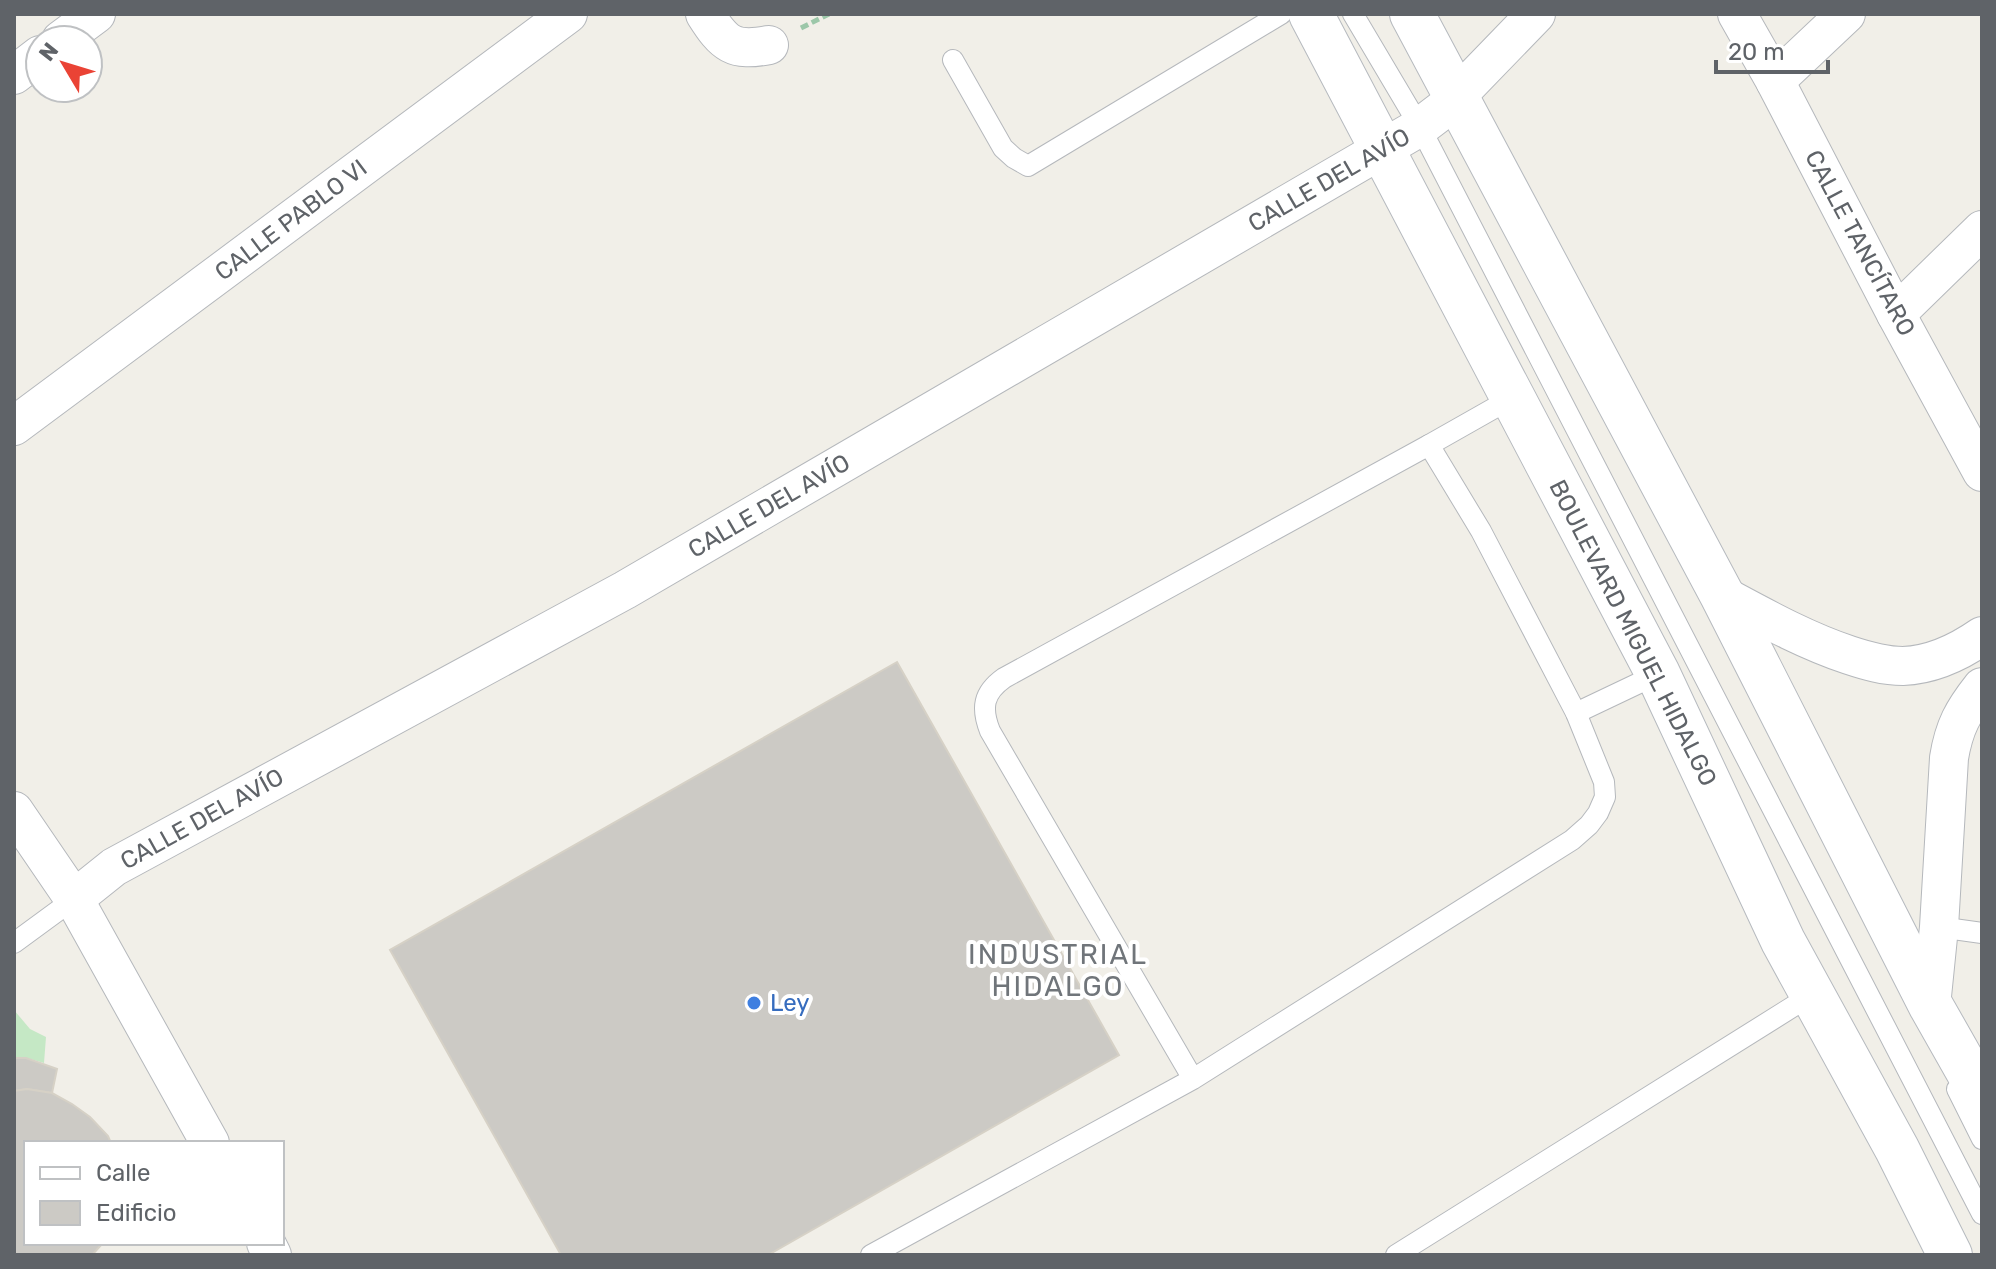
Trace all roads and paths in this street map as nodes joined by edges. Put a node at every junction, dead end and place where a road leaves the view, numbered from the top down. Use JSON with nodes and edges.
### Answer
{"nodes":[{"id":1,"x":568,"y":14,"type":"edge"},
{"id":2,"x":705,"y":14,"type":"edge"},
{"id":3,"x":1281,"y":14,"type":"edge"},
{"id":4,"x":1311,"y":14,"type":"edge"},
{"id":5,"x":1353,"y":14,"type":"edge"},
{"id":6,"x":1396,"y":14,"type":"edge"},
{"id":7,"x":1412,"y":14,"type":"edge"},
{"id":8,"x":1536,"y":14,"type":"edge"},
{"id":9,"x":1737,"y":14,"type":"edge"},
{"id":10,"x":1846,"y":14,"type":"edge"},
{"id":11,"x":769,"y":45,"type":"dead end"},
{"id":12,"x":953,"y":60,"type":"dead end"},
{"id":13,"x":1775,"y":81,"type":"junction"},
{"id":14,"x":1440,"y":110,"type":"junction"},
{"id":15,"x":1382,"y":149,"type":"junction"},
{"id":16,"x":1982,"y":230,"type":"edge"},
{"id":17,"x":1896,"y":314,"type":"junction"},
{"id":18,"x":1512,"y":398,"type":"junction"},
{"id":19,"x":14,"y":426,"type":"edge"},
{"id":20,"x":1429,"y":445,"type":"junction"},
{"id":21,"x":1982,"y":472,"type":"edge"},
{"id":22,"x":1722,"y":595,"type":"junction"},
{"id":23,"x":1982,"y":636,"type":"edge"},
{"id":24,"x":1658,"y":674,"type":"junction"},
{"id":25,"x":1982,"y":687,"type":"edge"},
{"id":26,"x":1576,"y":713,"type":"junction"},
{"id":27,"x":14,"y":811,"type":"edge"},
{"id":28,"x":74,"y":899,"type":"junction"},
{"id":29,"x":1939,"y":927,"type":"junction"},
{"id":30,"x":1982,"y":933,"type":"edge"},
{"id":31,"x":14,"y":943,"type":"edge"},
{"id":32,"x":1813,"y":994,"type":"junction"},
{"id":33,"x":1931,"y":1006,"type":"junction"},
{"id":34,"x":1193,"y":1079,"type":"junction"},
{"id":35,"x":1982,"y":1096,"type":"edge"},
{"id":36,"x":1982,"y":1139,"type":"edge"},
{"id":37,"x":209,"y":1141,"type":"edge"},
{"id":38,"x":1982,"y":1214,"type":"edge"},
{"id":39,"x":871,"y":1255,"type":"edge"},
{"id":40,"x":1396,"y":1255,"type":"edge"},
{"id":41,"x":1950,"y":1255,"type":"edge"}],
"edges":[{"from":1,"to":19,"type":"street","name":"CALLE PABLO VI"},
{"from":2,"to":11,"type":"street"},
{"from":3,"to":12,"type":"lane"},
{"from":4,"to":15,"type":"main road","name":"BOULEVARD MIGUEL HIDALGO"},
{"from":5,"to":14,"type":"lane"},
{"from":6,"to":14,"type":"lane"},
{"from":7,"to":14,"type":"main road"},
{"from":8,"to":14,"type":"street","name":"CALLE DEL AVÍO"},
{"from":9,"to":13,"type":"street","name":"CALLE TANCÍTARO"},
{"from":10,"to":13,"type":"street"},
{"from":13,"to":17,"type":"street","name":"CALLE TANCÍTARO"},
{"from":14,"to":15,"type":"street","name":"CALLE DEL AVÍO"},
{"from":14,"to":22,"type":"main road"},
{"from":14,"to":36,"type":"lane"},
{"from":14,"to":38,"type":"lane"},
{"from":15,"to":18,"type":"main road","name":"BOULEVARD MIGUEL HIDALGO"},
{"from":15,"to":28,"type":"street","name":"CALLE DEL AVÍO"},
{"from":16,"to":17,"type":"street"},
{"from":17,"to":21,"type":"street","name":"CALLE TANCÍTARO"},
{"from":18,"to":20,"type":"lane"},
{"from":18,"to":24,"type":"main road","name":"BOULEVARD MIGUEL HIDALGO"},
{"from":20,"to":26,"type":"lane"},
{"from":20,"to":34,"type":"lane"},
{"from":22,"to":23,"type":"street"},
{"from":22,"to":33,"type":"main road"},
{"from":24,"to":26,"type":"lane"},
{"from":24,"to":32,"type":"main road","name":"BOULEVARD MIGUEL HIDALGO"},
{"from":25,"to":29,"type":"street"},
{"from":26,"to":34,"type":"lane"},
{"from":27,"to":28,"type":"street"},
{"from":28,"to":31,"type":"lane"},
{"from":28,"to":37,"type":"street"},
{"from":29,"to":30,"type":"lane"},
{"from":29,"to":33,"type":"street"},
{"from":32,"to":40,"type":"lane"},
{"from":32,"to":41,"type":"main road","name":"BOULEVARD MIGUEL HIDALGO"},
{"from":33,"to":35,"type":"main road"},
{"from":34,"to":39,"type":"lane"}]}
